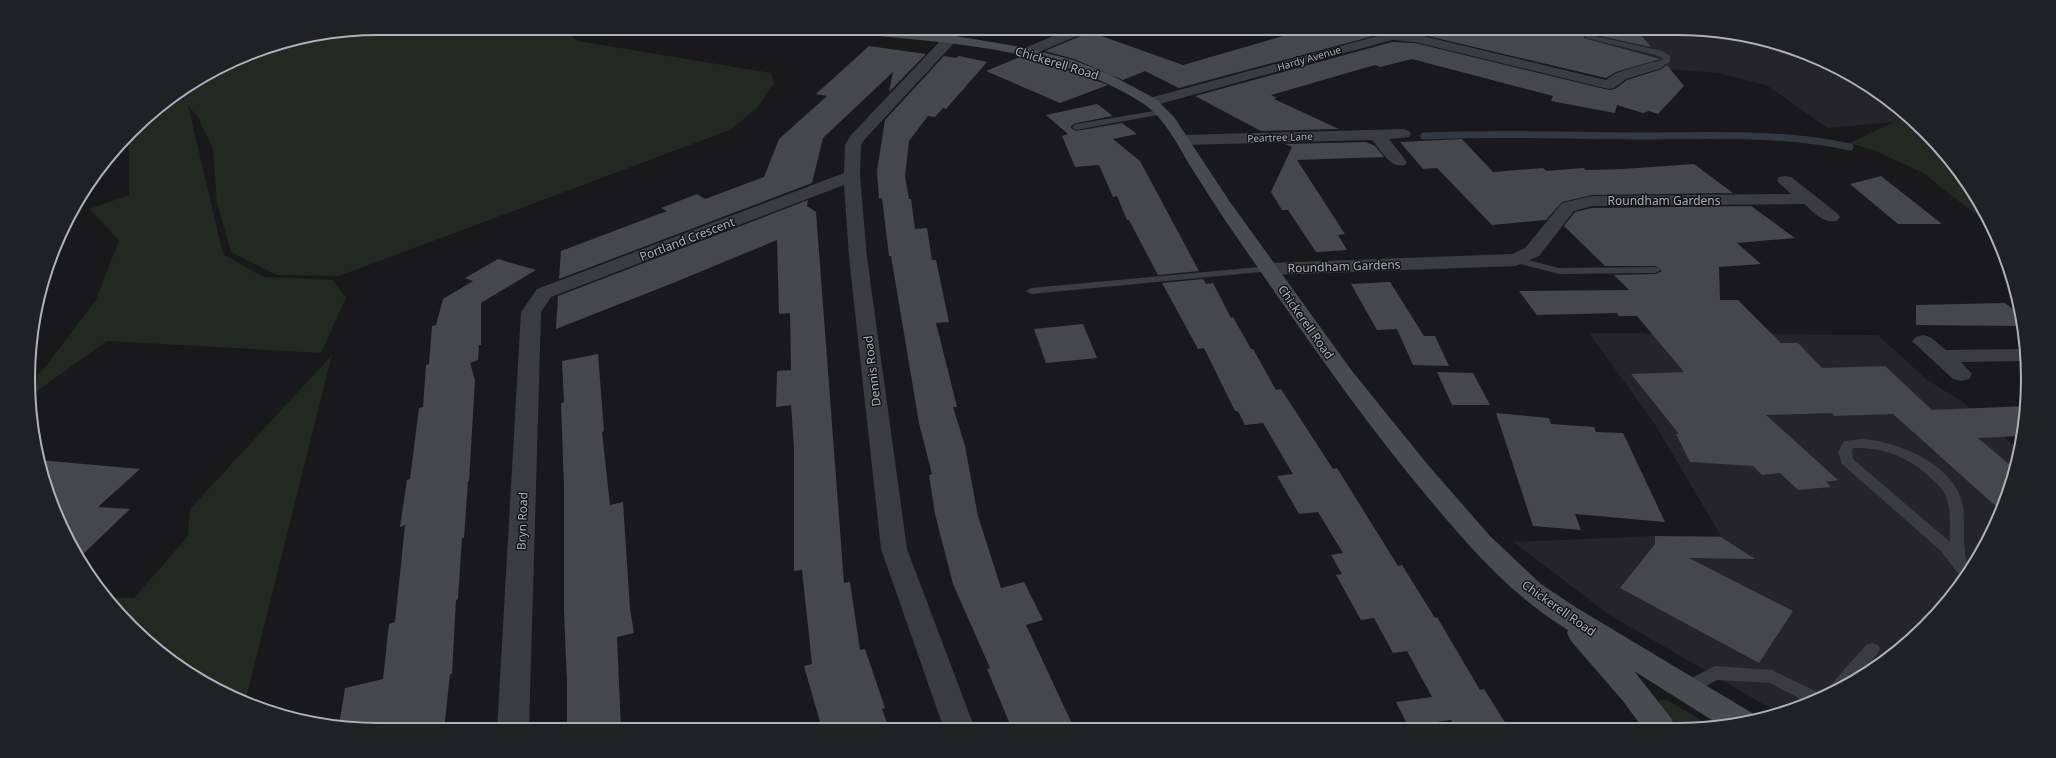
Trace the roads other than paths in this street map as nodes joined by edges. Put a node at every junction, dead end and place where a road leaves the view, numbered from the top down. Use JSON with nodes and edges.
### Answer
{"nodes":[{"id":1,"x":915,"y":35,"type":"edge"},
{"id":2,"x":1067,"y":35,"type":"edge"},
{"id":3,"x":1589,"y":36,"type":"dead end"},
{"id":4,"x":950,"y":38,"type":"junction"},
{"id":5,"x":1027,"y":52,"type":"junction"},
{"id":6,"x":1657,"y":65,"type":"joint"},
{"id":7,"x":1155,"y":107,"type":"junction"},
{"id":8,"x":1076,"y":127,"type":"dead end"},
{"id":9,"x":1403,"y":134,"type":"dead end"},
{"id":10,"x":1377,"y":135,"type":"junction"},
{"id":11,"x":1183,"y":140,"type":"junction"},
{"id":12,"x":1398,"y":162,"type":"dead end"},
{"id":13,"x":852,"y":176,"type":"junction"},
{"id":14,"x":1785,"y":181,"type":"dead end"},
{"id":15,"x":1808,"y":199,"type":"junction"},
{"id":16,"x":1831,"y":217,"type":"dead end"},
{"id":17,"x":1516,"y":260,"type":"junction"},
{"id":18,"x":1269,"y":269,"type":"junction"},
{"id":19,"x":1656,"y":270,"type":"dead end"},
{"id":20,"x":1031,"y":291,"type":"dead end"},
{"id":21,"x":531,"y":312,"type":"joint"},
{"id":22,"x":1923,"y":341,"type":"dead end"},
{"id":23,"x":2020,"y":355,"type":"edge"},
{"id":24,"x":1941,"y":356,"type":"junction"},
{"id":25,"x":1961,"y":374,"type":"dead end"},
{"id":26,"x":1963,"y":570,"type":"edge"},
{"id":27,"x":1962,"y":571,"type":"edge"},
{"id":28,"x":1567,"y":616,"type":"junction"},
{"id":29,"x":1872,"y":649,"type":"dead end"},
{"id":30,"x":1847,"y":678,"type":"edge"},
{"id":31,"x":1685,"y":689,"type":"junction"},
{"id":32,"x":1810,"y":696,"type":"edge"},
{"id":33,"x":1734,"y":718,"type":"edge"},
{"id":34,"x":513,"y":723,"type":"edge"},
{"id":35,"x":958,"y":723,"type":"edge"},
{"id":36,"x":1657,"y":723,"type":"edge"}],
"edges":[{"from":1,"to":4,"type":"main road","name":"Chickerell Road"},
{"from":2,"to":5,"type":"street"},
{"from":3,"to":6,"type":"lane"},
{"from":4,"to":5,"type":"main road","name":"Chickerell Road"},
{"from":4,"to":13,"type":"street","name":"Dennis Road"},
{"from":5,"to":7,"type":"main road","name":"Chickerell Road"},
{"from":6,"to":7,"type":"street","name":"Hardy Avenue"},
{"from":7,"to":8,"type":"lane"},
{"from":7,"to":11,"type":"main road","name":"Chickerell Road"},
{"from":9,"to":10,"type":"street","name":"Peartree Lane"},
{"from":10,"to":11,"type":"street","name":"Peartree Lane"},
{"from":10,"to":12,"type":"street"},
{"from":11,"to":18,"type":"main road","name":"Chickerell Road"},
{"from":13,"to":21,"type":"street","name":"Portland Crescent"},
{"from":13,"to":35,"type":"street","name":"Dennis Road"},
{"from":14,"to":15,"type":"street"},
{"from":15,"to":16,"type":"street"},
{"from":15,"to":17,"type":"street","name":"Roundham Gardens"},
{"from":17,"to":18,"type":"street","name":"Roundham Gardens"},
{"from":17,"to":19,"type":"lane","name":"Roundham Gardens"},
{"from":18,"to":20,"type":"lane"},
{"from":18,"to":28,"type":"main road","name":"Chickerell Road"},
{"from":21,"to":34,"type":"street","name":"Bryn Road"},
{"from":22,"to":24,"type":"street"},
{"from":23,"to":24,"type":"street"},
{"from":24,"to":25,"type":"street"},
{"from":26,"to":27,"type":"lane"},
{"from":28,"to":31,"type":"main road","name":"Chickerell Road"},
{"from":28,"to":36,"type":"main road"},
{"from":29,"to":30,"type":"lane"},
{"from":31,"to":32,"type":"lane"},
{"from":31,"to":33,"type":"main road","name":"Chickerell Road"}]}
